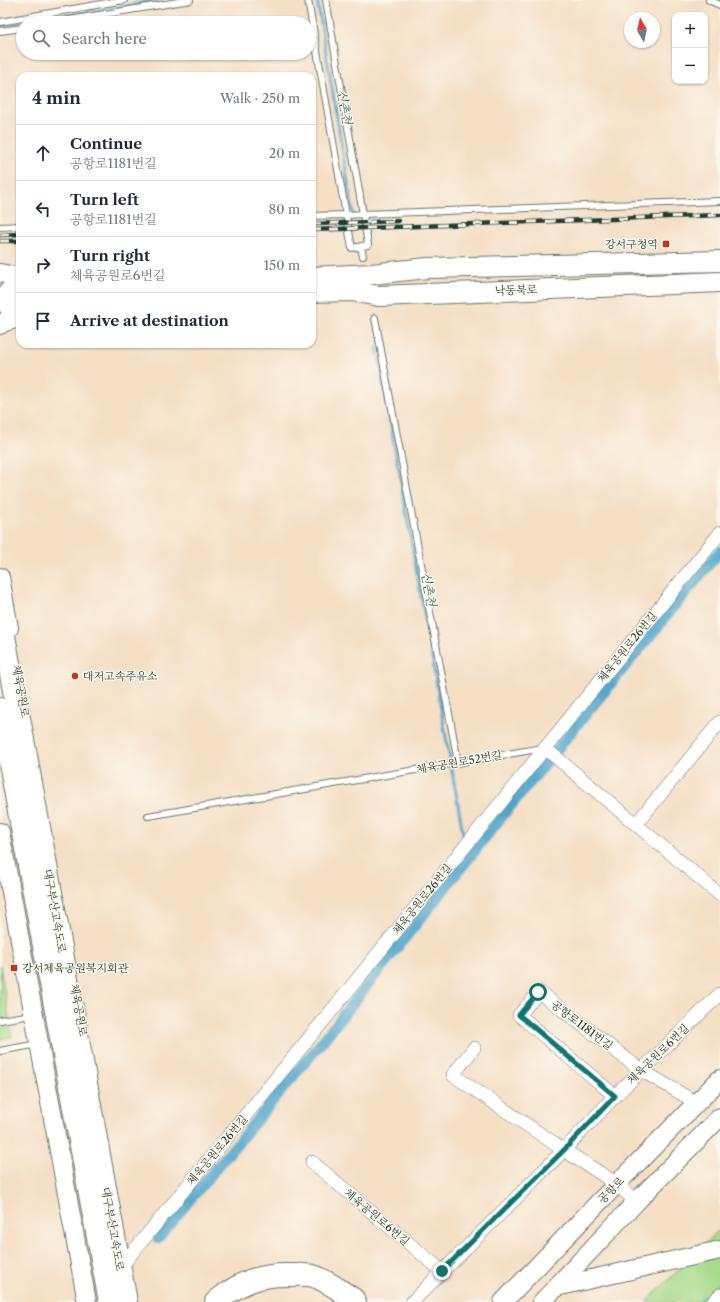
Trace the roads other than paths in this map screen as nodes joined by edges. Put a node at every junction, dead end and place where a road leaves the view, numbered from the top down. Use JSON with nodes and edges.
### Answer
{"nodes":[{"id":1,"x":124,"y":0,"type":"edge"},
{"id":2,"x":190,"y":0,"type":"edge"},
{"id":3,"x":308,"y":0,"type":"edge"},
{"id":4,"x":326,"y":0,"type":"edge"},
{"id":5,"x":709,"y":0,"type":"edge"},
{"id":6,"x":720,"y":5,"type":"edge"},
{"id":7,"x":34,"y":16,"type":"edge"},
{"id":8,"x":93,"y":16,"type":"edge"},
{"id":9,"x":311,"y":16,"type":"edge"},
{"id":10,"x":16,"y":19,"type":"edge"},
{"id":11,"x":0,"y":22,"type":"edge"},
{"id":12,"x":16,"y":29,"type":"edge"},
{"id":13,"x":0,"y":31,"type":"edge"},
{"id":14,"x":316,"y":45,"type":"edge"},
{"id":15,"x":720,"y":201,"type":"edge"},
{"id":16,"x":363,"y":214,"type":"junction"},
{"id":17,"x":346,"y":215,"type":"junction"},
{"id":18,"x":316,"y":216,"type":"edge"},
{"id":19,"x":16,"y":226,"type":"edge"},
{"id":20,"x":0,"y":227,"type":"edge"},
{"id":21,"x":361,"y":246,"type":"junction"},
{"id":22,"x":720,"y":247,"type":"edge"},
{"id":23,"x":363,"y":256,"type":"dead end"},
{"id":24,"x":720,"y":261,"type":"edge"},
{"id":25,"x":591,"y":264,"type":"junction"},
{"id":26,"x":316,"y":268,"type":"edge"},
{"id":27,"x":427,"y":268,"type":"junction"},
{"id":28,"x":0,"y":273,"type":"edge"},
{"id":29,"x":16,"y":276,"type":"edge"},
{"id":30,"x":316,"y":277,"type":"edge"},
{"id":31,"x":720,"y":282,"type":"edge"},
{"id":32,"x":16,"y":283,"type":"edge"},
{"id":33,"x":16,"y":285,"type":"edge"},
{"id":34,"x":0,"y":286,"type":"edge"},
{"id":35,"x":316,"y":292,"type":"edge"},
{"id":36,"x":379,"y":296,"type":"junction"},
{"id":37,"x":316,"y":303,"type":"edge"},
{"id":38,"x":16,"y":315,"type":"edge"},
{"id":39,"x":16,"y":318,"type":"edge"},
{"id":40,"x":375,"y":318,"type":"dead end"},
{"id":41,"x":0,"y":325,"type":"edge"},
{"id":42,"x":720,"y":533,"type":"edge"},
{"id":43,"x":0,"y":577,"type":"edge"},
{"id":44,"x":0,"y":614,"type":"edge"},
{"id":45,"x":0,"y":709,"type":"edge"},
{"id":46,"x":720,"y":722,"type":"edge"},
{"id":47,"x":545,"y":748,"type":"junction"},
{"id":48,"x":458,"y":762,"type":"junction"},
{"id":49,"x":148,"y":816,"type":"dead end"},
{"id":50,"x":636,"y":824,"type":"junction"},
{"id":51,"x":0,"y":832,"type":"edge"},
{"id":52,"x":720,"y":895,"type":"edge"},
{"id":53,"x":720,"y":994,"type":"edge"},
{"id":54,"x":34,"y":1015,"type":"junction"},
{"id":55,"x":0,"y":1020,"type":"edge"},
{"id":56,"x":39,"y":1044,"type":"junction"},
{"id":57,"x":474,"y":1048,"type":"dead end"},
{"id":58,"x":0,"y":1051,"type":"edge"},
{"id":59,"x":641,"y":1070,"type":"junction"},
{"id":60,"x":720,"y":1080,"type":"edge"},
{"id":61,"x":615,"y":1096,"type":"junction"},
{"id":62,"x":697,"y":1103,"type":"junction"},
{"id":63,"x":720,"y":1117,"type":"edge"},
{"id":64,"x":564,"y":1150,"type":"junction"},
{"id":65,"x":312,"y":1162,"type":"dead end"},
{"id":66,"x":617,"y":1184,"type":"junction"},
{"id":67,"x":636,"y":1202,"type":"junction"},
{"id":68,"x":720,"y":1250,"type":"edge"},
{"id":69,"x":124,"y":1264,"type":"junction"},
{"id":70,"x":442,"y":1271,"type":"junction"},
{"id":71,"x":556,"y":1287,"type":"junction"},
{"id":72,"x":720,"y":1295,"type":"edge"},
{"id":73,"x":87,"y":1302,"type":"edge"},
{"id":74,"x":110,"y":1302,"type":"edge"},
{"id":75,"x":126,"y":1302,"type":"edge"},
{"id":76,"x":130,"y":1302,"type":"edge"},
{"id":77,"x":216,"y":1302,"type":"edge"},
{"id":78,"x":355,"y":1302,"type":"edge"},
{"id":79,"x":412,"y":1302,"type":"edge"},
{"id":80,"x":503,"y":1302,"type":"edge"},
{"id":81,"x":542,"y":1302,"type":"edge"},
{"id":82,"x":713,"y":1302,"type":"edge"}],
"edges":[{"from":1,"to":7,"type":"lane"},
{"from":2,"to":8,"type":"lane"},
{"from":3,"to":9,"type":"lane"},
{"from":4,"to":16,"type":"lane"},
{"from":5,"to":6,"type":"lane"},
{"from":10,"to":11,"type":"lane"},
{"from":12,"to":13,"type":"lane"},
{"from":14,"to":17,"type":"lane"},
{"from":15,"to":16,"type":"lane"},
{"from":16,"to":17,"type":"lane"},
{"from":16,"to":21,"type":"lane"},
{"from":17,"to":18,"type":"lane"},
{"from":17,"to":21,"type":"lane"},
{"from":19,"to":20,"type":"lane"},
{"from":21,"to":23,"type":"lane"},
{"from":22,"to":25,"type":"main road"},
{"from":24,"to":25,"type":"main road"},
{"from":25,"to":27,"type":"main road"},
{"from":26,"to":27,"type":"main road"},
{"from":27,"to":30,"type":"main road"},
{"from":28,"to":29,"type":"main road"},
{"from":31,"to":36,"type":"main road","name":"낙동북로"},
{"from":32,"to":34,"type":"main road"},
{"from":33,"to":38,"type":"main road"},
{"from":35,"to":36,"type":"main road","name":"낙동북로"},
{"from":36,"to":37,"type":"main road"},
{"from":39,"to":41,"type":"main road"},
{"from":40,"to":48,"type":"lane"},
{"from":42,"to":47,"type":"street","name":"체육공원로26번길"},
{"from":43,"to":69,"type":"main road","name":"체육공원로"},
{"from":44,"to":75,"type":"highway","name":"대구부산고속도로"},
{"from":45,"to":74,"type":"highway","name":"대구부산고속도로"},
{"from":46,"to":50,"type":"street"},
{"from":47,"to":48,"type":"lane","name":"체육공원로52번길"},
{"from":47,"to":50,"type":"street"},
{"from":47,"to":69,"type":"street","name":"체육공원로26번길"},
{"from":48,"to":49,"type":"lane","name":"체육공원로52번길"},
{"from":50,"to":52,"type":"street"},
{"from":51,"to":54,"type":"main road"},
{"from":53,"to":59,"type":"street","name":"체육공원로6번길"},
{"from":54,"to":55,"type":"lane"},
{"from":54,"to":56,"type":"main road"},
{"from":56,"to":58,"type":"lane"},
{"from":56,"to":73,"type":"main road"},
{"from":57,"to":64,"type":"street"},
{"from":59,"to":61,"type":"street","name":"체육공원로6번길"},
{"from":59,"to":61,"type":"street","name":"공항로1181번길"},
{"from":59,"to":62,"type":"street","name":"공항로1181번길"},
{"from":60,"to":62,"type":"main road","name":"공항로"},
{"from":61,"to":64,"type":"street","name":"체육공원로6번길"},
{"from":62,"to":66,"type":"main road","name":"공항로"},
{"from":63,"to":67,"type":"main road"},
{"from":64,"to":66,"type":"street"},
{"from":64,"to":70,"type":"street","name":"체육공원로6번길"},
{"from":65,"to":70,"type":"street","name":"체육공원로6번길"},
{"from":66,"to":67,"type":"street"},
{"from":66,"to":80,"type":"main road","name":"공항로"},
{"from":67,"to":71,"type":"main road"},
{"from":68,"to":71,"type":"main road"},
{"from":69,"to":76,"type":"main road","name":"체육공원로"},
{"from":70,"to":79,"type":"street","name":"체육공원로6번길"},
{"from":71,"to":81,"type":"main road"},
{"from":72,"to":82,"type":"street"},
{"from":77,"to":78,"type":"highway"}]}
